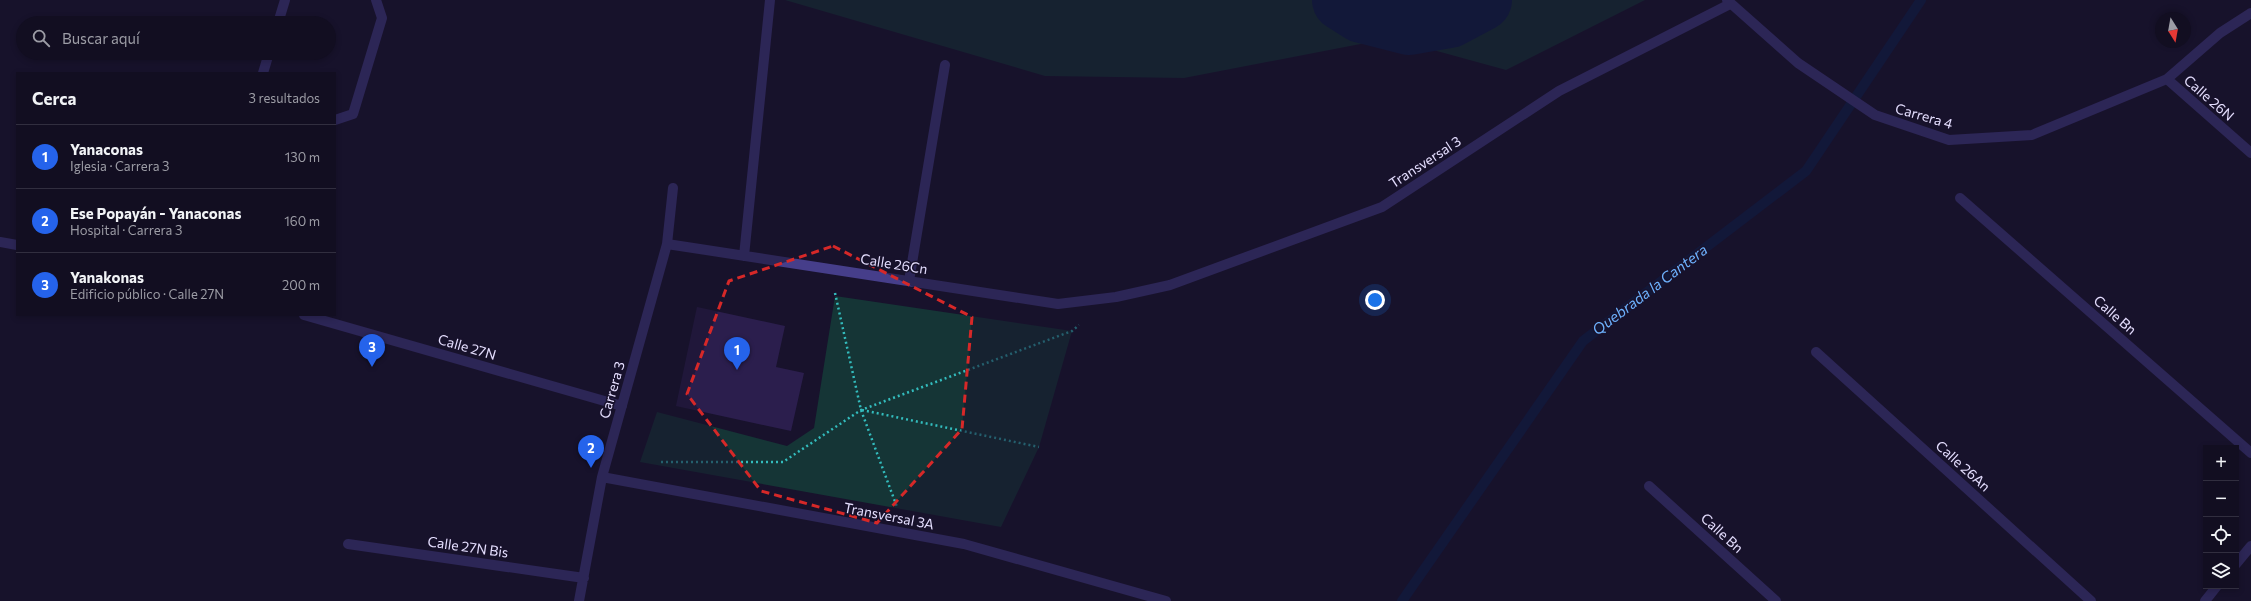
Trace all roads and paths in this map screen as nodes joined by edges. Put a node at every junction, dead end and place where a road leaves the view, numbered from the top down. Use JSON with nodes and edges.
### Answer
{"nodes":[{"id":1,"x":285,"y":0,"type":"edge"},
{"id":2,"x":376,"y":0,"type":"edge"},
{"id":3,"x":770,"y":0,"type":"edge"},
{"id":4,"x":1728,"y":2,"type":"edge"},
{"id":5,"x":2251,"y":13,"type":"edge"},
{"id":6,"x":280,"y":16,"type":"edge"},
{"id":7,"x":267,"y":60,"type":"edge"},
{"id":8,"x":945,"y":66,"type":"dead end"},
{"id":9,"x":263,"y":72,"type":"edge"},
{"id":10,"x":2167,"y":79,"type":"junction"},
{"id":11,"x":336,"y":120,"type":"edge"},
{"id":12,"x":2251,"y":153,"type":"edge"},
{"id":13,"x":673,"y":188,"type":"dead end"},
{"id":14,"x":1960,"y":198,"type":"dead end"},
{"id":15,"x":0,"y":242,"type":"edge"},
{"id":16,"x":667,"y":244,"type":"junction"},
{"id":17,"x":16,"y":245,"type":"edge"},
{"id":18,"x":744,"y":256,"type":"junction"},
{"id":19,"x":832,"y":269,"type":"junction"},
{"id":20,"x":909,"y":281,"type":"junction"},
{"id":21,"x":1116,"y":297,"type":"joint"},
{"id":22,"x":307,"y":316,"type":"edge"},
{"id":23,"x":1085,"y":321,"type":"dead end"},
{"id":24,"x":1816,"y":352,"type":"dead end"},
{"id":25,"x":622,"y":406,"type":"junction"},
{"id":26,"x":862,"y":410,"type":"junction"},
{"id":27,"x":1039,"y":447,"type":"dead end"},
{"id":28,"x":2251,"y":453,"type":"edge"},
{"id":29,"x":656,"y":462,"type":"dead end"},
{"id":30,"x":602,"y":477,"type":"junction"},
{"id":31,"x":1649,"y":486,"type":"dead end"},
{"id":32,"x":906,"y":533,"type":"junction"},
{"id":33,"x":348,"y":544,"type":"dead end"},
{"id":34,"x":2251,"y":546,"type":"edge"},
{"id":35,"x":2239,"y":560,"type":"edge"},
{"id":36,"x":584,"y":578,"type":"junction"},
{"id":37,"x":2215,"y":589,"type":"edge"},
{"id":38,"x":579,"y":601,"type":"edge"},
{"id":39,"x":1166,"y":601,"type":"edge"},
{"id":40,"x":1776,"y":601,"type":"edge"},
{"id":41,"x":2091,"y":601,"type":"edge"},
{"id":42,"x":2205,"y":601,"type":"edge"}],
"edges":[{"from":1,"to":6,"type":"street"},
{"from":2,"to":11,"type":"street"},
{"from":3,"to":18,"type":"street"},
{"from":4,"to":10,"type":"street","name":"Carrera 4"},
{"from":4,"to":21,"type":"street","name":"Transversal 3"},
{"from":5,"to":10,"type":"street","name":"Carrera 4"},
{"from":7,"to":9,"type":"street"},
{"from":8,"to":20,"type":"street"},
{"from":10,"to":12,"type":"street","name":"Calle 26N"},
{"from":13,"to":16,"type":"street","name":"Carrera 3"},
{"from":14,"to":28,"type":"street","name":"Calle Bn"},
{"from":15,"to":17,"type":"street"},
{"from":16,"to":18,"type":"street","name":"Calle 26Cn"},
{"from":16,"to":25,"type":"street","name":"Carrera 3"},
{"from":18,"to":19,"type":"street","name":"Calle 26Cn"},
{"from":19,"to":20,"type":"street","name":"Calle 26Cn"},
{"from":19,"to":26,"type":"path"},
{"from":20,"to":21,"type":"street","name":"Calle 26Cn"},
{"from":22,"to":25,"type":"street","name":"Calle 27N"},
{"from":23,"to":26,"type":"path"},
{"from":24,"to":41,"type":"street","name":"Calle 26An"},
{"from":25,"to":30,"type":"street","name":"Carrera 3"},
{"from":26,"to":27,"type":"path"},
{"from":26,"to":29,"type":"path"},
{"from":26,"to":32,"type":"path"},
{"from":30,"to":32,"type":"street","name":"Transversal 3A"},
{"from":30,"to":36,"type":"street","name":"Carrera 3"},
{"from":31,"to":40,"type":"street","name":"Calle Bn"},
{"from":32,"to":39,"type":"street","name":"Transversal 3A"},
{"from":33,"to":36,"type":"street","name":"Calle 27N Bis"},
{"from":34,"to":35,"type":"street"},
{"from":36,"to":38,"type":"street","name":"Carrera 3"},
{"from":37,"to":42,"type":"street"}]}
